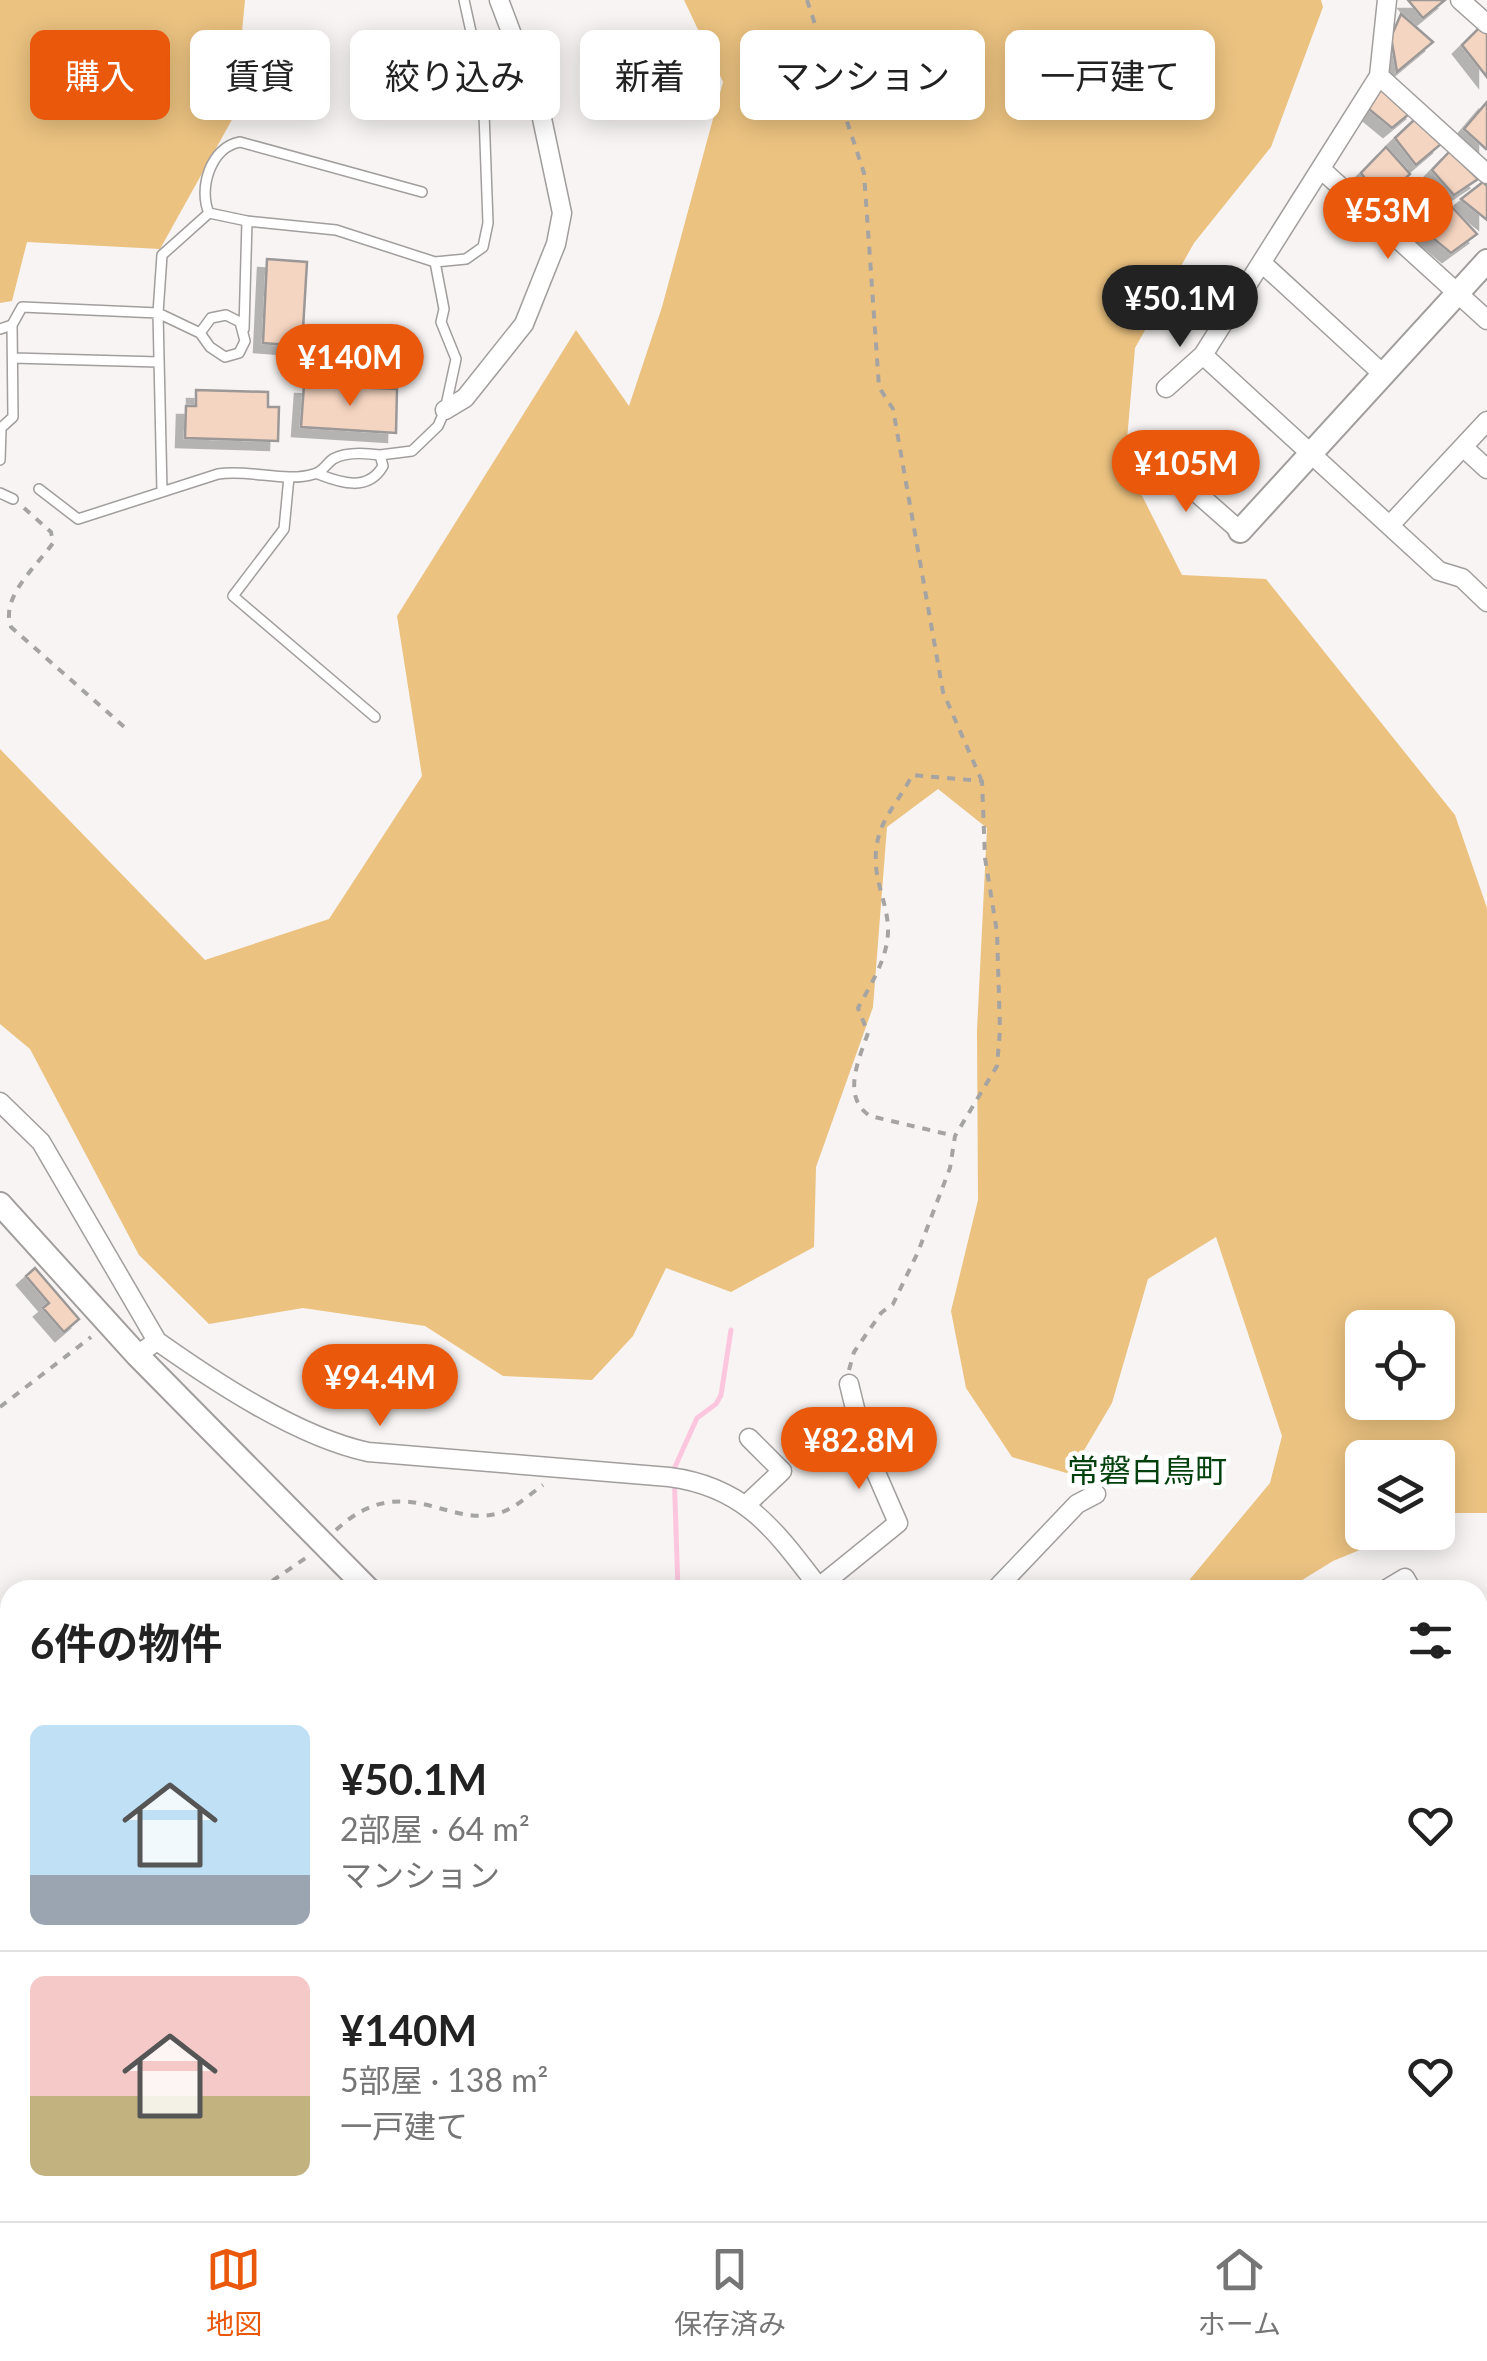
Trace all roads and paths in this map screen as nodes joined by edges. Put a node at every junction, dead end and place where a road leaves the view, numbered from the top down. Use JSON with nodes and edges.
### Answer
{"nodes":[{"id":1,"x":464,"y":0,"type":"edge"},
{"id":2,"x":499,"y":0,"type":"edge"},
{"id":3,"x":807,"y":0,"type":"edge"},
{"id":4,"x":1387,"y":0,"type":"edge"},
{"id":5,"x":1460,"y":0,"type":"edge"},
{"id":6,"x":1487,"y":24,"type":"edge"},
{"id":7,"x":1379,"y":76,"type":"junction"},
{"id":8,"x":1322,"y":170,"type":"junction"},
{"id":9,"x":1487,"y":174,"type":"edge"},
{"id":10,"x":422,"y":192,"type":"dead end"},
{"id":11,"x":209,"y":213,"type":"junction"},
{"id":12,"x":247,"y":221,"type":"junction"},
{"id":13,"x":1487,"y":261,"type":"edge"},
{"id":14,"x":434,"y":262,"type":"junction"},
{"id":15,"x":1262,"y":263,"type":"junction"},
{"id":16,"x":1458,"y":293,"type":"junction"},
{"id":17,"x":158,"y":313,"type":"junction"},
{"id":18,"x":1487,"y":320,"type":"edge"},
{"id":19,"x":12,"y":325,"type":"junction"},
{"id":20,"x":0,"y":328,"type":"edge"},
{"id":21,"x":244,"y":328,"type":"junction"},
{"id":22,"x":200,"y":332,"type":"junction"},
{"id":23,"x":1203,"y":355,"type":"junction"},
{"id":24,"x":12,"y":358,"type":"junction"},
{"id":25,"x":158,"y":362,"type":"junction"},
{"id":26,"x":1384,"y":374,"type":"junction"},
{"id":27,"x":6,"y":386,"type":"edge"},
{"id":28,"x":1166,"y":388,"type":"dead end"},
{"id":29,"x":445,"y":410,"type":"junction"},
{"id":30,"x":1487,"y":421,"type":"edge"},
{"id":31,"x":1463,"y":447,"type":"junction"},
{"id":32,"x":1312,"y":454,"type":"junction"},
{"id":33,"x":380,"y":455,"type":"junction"},
{"id":34,"x":0,"y":460,"type":"edge"},
{"id":35,"x":1164,"y":464,"type":"dead end"},
{"id":36,"x":1487,"y":469,"type":"edge"},
{"id":37,"x":318,"y":474,"type":"junction"},
{"id":38,"x":289,"y":477,"type":"junction"},
{"id":39,"x":39,"y":488,"type":"dead end"},
{"id":40,"x":162,"y":492,"type":"junction"},
{"id":41,"x":0,"y":493,"type":"edge"},
{"id":42,"x":13,"y":499,"type":"joint"},
{"id":43,"x":1390,"y":525,"type":"junction"},
{"id":44,"x":1240,"y":532,"type":"joint"},
{"id":45,"x":4,"y":599,"type":"dead end"},
{"id":46,"x":1487,"y":602,"type":"edge"},
{"id":47,"x":2,"y":610,"type":"edge"},
{"id":48,"x":375,"y":717,"type":"dead end"},
{"id":49,"x":130,"y":732,"type":"dead end"},
{"id":50,"x":982,"y":782,"type":"junction"},
{"id":51,"x":0,"y":1102,"type":"edge"},
{"id":52,"x":954,"y":1136,"type":"junction"},
{"id":53,"x":0,"y":1204,"type":"edge"},
{"id":54,"x":108,"y":1324,"type":"junction"},
{"id":55,"x":157,"y":1341,"type":"junction"},
{"id":56,"x":137,"y":1356,"type":"junction"},
{"id":57,"x":848,"y":1384,"type":"joint"},
{"id":58,"x":0,"y":1407,"type":"edge"},
{"id":59,"x":749,"y":1438,"type":"dead end"},
{"id":60,"x":562,"y":1470,"type":"junction"},
{"id":61,"x":1096,"y":1494,"type":"dead end"},
{"id":62,"x":747,"y":1504,"type":"junction"},
{"id":63,"x":322,"y":1544,"type":"junction"},
{"id":64,"x":276,"y":1580,"type":"edge"},
{"id":65,"x":359,"y":1580,"type":"edge"},
{"id":66,"x":813,"y":1580,"type":"edge"},
{"id":67,"x":830,"y":1580,"type":"edge"},
{"id":68,"x":1005,"y":1580,"type":"edge"}],
"edges":[{"from":1,"to":14,"type":"lane"},
{"from":2,"to":29,"type":"street"},
{"from":3,"to":50,"type":"path"},
{"from":4,"to":7,"type":"street"},
{"from":5,"to":6,"type":"street"},
{"from":7,"to":8,"type":"street"},
{"from":7,"to":9,"type":"street"},
{"from":8,"to":15,"type":"street"},
{"from":8,"to":16,"type":"street"},
{"from":10,"to":11,"type":"lane"},
{"from":11,"to":12,"type":"lane"},
{"from":11,"to":17,"type":"lane"},
{"from":12,"to":14,"type":"lane"},
{"from":12,"to":21,"type":"lane"},
{"from":13,"to":16,"type":"street"},
{"from":14,"to":29,"type":"lane"},
{"from":15,"to":23,"type":"street"},
{"from":15,"to":26,"type":"street"},
{"from":16,"to":18,"type":"street"},
{"from":16,"to":26,"type":"street"},
{"from":17,"to":19,"type":"lane"},
{"from":17,"to":22,"type":"lane"},
{"from":17,"to":25,"type":"lane"},
{"from":19,"to":20,"type":"lane"},
{"from":19,"to":24,"type":"lane"},
{"from":21,"to":22,"type":"lane"},
{"from":21,"to":22,"type":"lane"},
{"from":23,"to":28,"type":"street"},
{"from":23,"to":32,"type":"street"},
{"from":24,"to":25,"type":"lane"},
{"from":24,"to":27,"type":"lane"},
{"from":25,"to":40,"type":"lane"},
{"from":26,"to":32,"type":"street"},
{"from":27,"to":34,"type":"lane"},
{"from":29,"to":33,"type":"lane"},
{"from":30,"to":31,"type":"street"},
{"from":31,"to":36,"type":"street"},
{"from":31,"to":43,"type":"street"},
{"from":32,"to":43,"type":"street"},
{"from":32,"to":44,"type":"street"},
{"from":33,"to":37,"type":"lane"},
{"from":33,"to":37,"type":"lane"},
{"from":35,"to":44,"type":"street"},
{"from":37,"to":38,"type":"lane"},
{"from":38,"to":40,"type":"lane"},
{"from":38,"to":48,"type":"lane"},
{"from":39,"to":40,"type":"lane"},
{"from":41,"to":42,"type":"lane"},
{"from":42,"to":45,"type":"path"},
{"from":43,"to":46,"type":"street"},
{"from":47,"to":49,"type":"path"},
{"from":50,"to":52,"type":"path"},
{"from":50,"to":52,"type":"path"},
{"from":51,"to":55,"type":"street"},
{"from":52,"to":57,"type":"path"},
{"from":53,"to":54,"type":"street"},
{"from":54,"to":56,"type":"street"},
{"from":54,"to":58,"type":"path"},
{"from":55,"to":56,"type":"street"},
{"from":55,"to":60,"type":"street"},
{"from":56,"to":63,"type":"street"},
{"from":57,"to":67,"type":"street"},
{"from":59,"to":62,"type":"street"},
{"from":60,"to":62,"type":"street"},
{"from":60,"to":63,"type":"path"},
{"from":61,"to":68,"type":"street"},
{"from":62,"to":66,"type":"street"},
{"from":63,"to":64,"type":"path"},
{"from":63,"to":65,"type":"street"}]}
